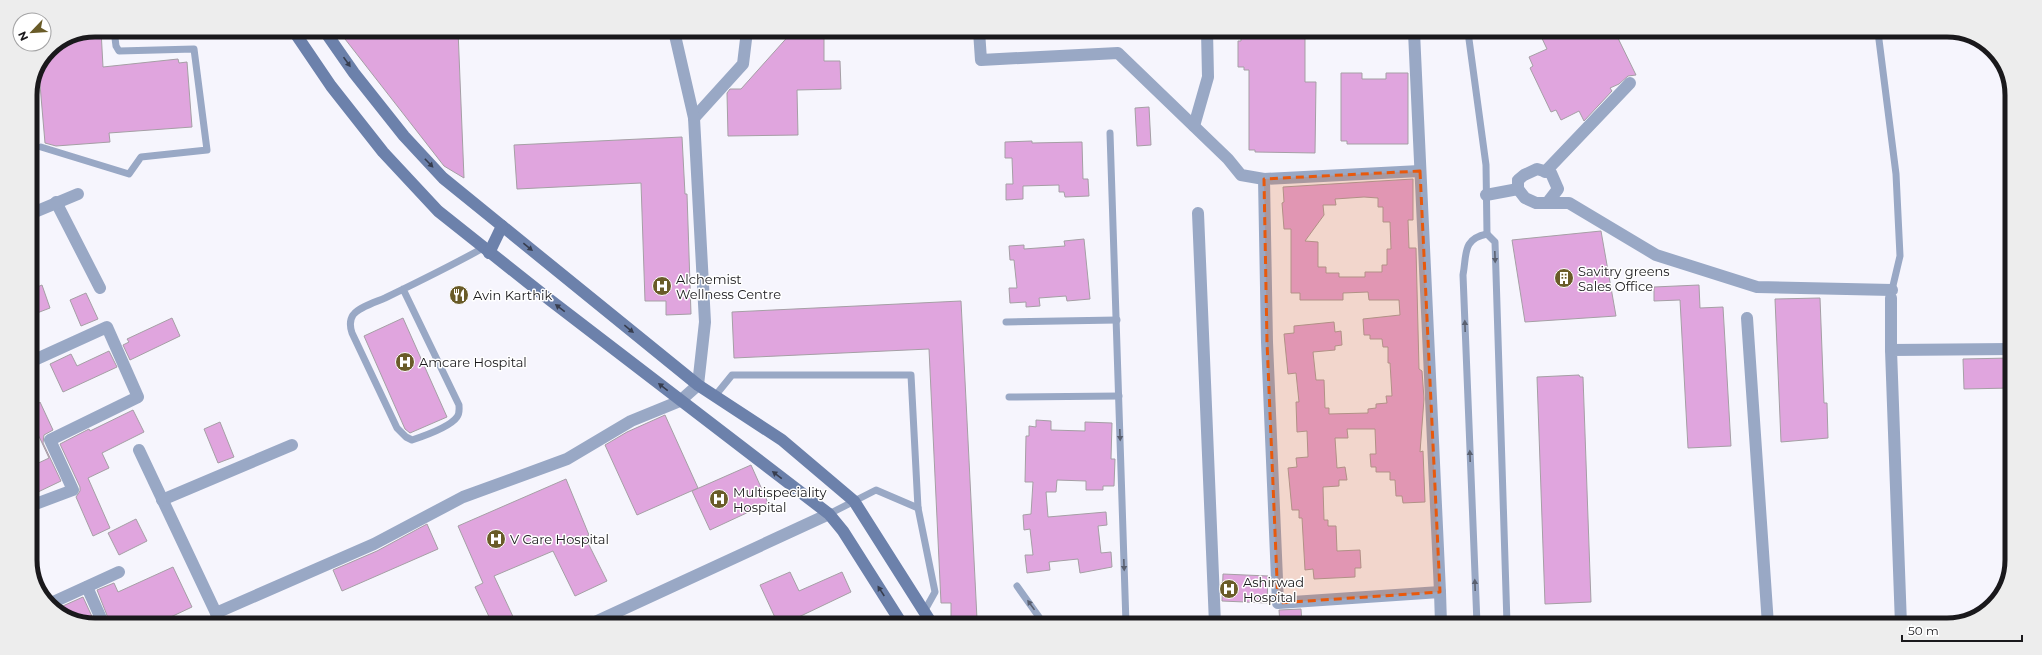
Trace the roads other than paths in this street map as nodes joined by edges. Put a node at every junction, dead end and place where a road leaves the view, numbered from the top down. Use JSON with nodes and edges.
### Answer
{"nodes":[{"id":1,"x":115,"y":37,"type":"edge"},
{"id":2,"x":298,"y":37,"type":"edge"},
{"id":3,"x":329,"y":37,"type":"edge"},
{"id":4,"x":675,"y":37,"type":"edge"},
{"id":5,"x":746,"y":37,"type":"edge"},
{"id":6,"x":979,"y":37,"type":"edge"},
{"id":7,"x":1207,"y":37,"type":"edge"},
{"id":8,"x":1414,"y":37,"type":"edge"},
{"id":9,"x":1469,"y":37,"type":"edge"},
{"id":10,"x":1879,"y":37,"type":"edge"},
{"id":11,"x":1630,"y":83,"type":"dead end"},
{"id":12,"x":694,"y":118,"type":"junction"},
{"id":13,"x":1194,"y":126,"type":"junction"},
{"id":14,"x":1110,"y":133,"type":"dead end"},
{"id":15,"x":41,"y":147,"type":"dead end"},
{"id":16,"x":1420,"y":172,"type":"junction"},
{"id":17,"x":1545,"y":172,"type":"junction"},
{"id":18,"x":1264,"y":179,"type":"junction"},
{"id":19,"x":1518,"y":189,"type":"junction"},
{"id":20,"x":78,"y":194,"type":"dead end"},
{"id":21,"x":1486,"y":195,"type":"junction"},
{"id":22,"x":56,"y":202,"type":"junction"},
{"id":23,"x":1548,"y":202,"type":"junction"},
{"id":24,"x":37,"y":211,"type":"edge"},
{"id":25,"x":1198,"y":213,"type":"dead end"},
{"id":26,"x":502,"y":226,"type":"junction"},
{"id":27,"x":1487,"y":234,"type":"junction"},
{"id":28,"x":486,"y":250,"type":"junction"},
{"id":29,"x":100,"y":288,"type":"dead end"},
{"id":30,"x":403,"y":289,"type":"junction"},
{"id":31,"x":1891,"y":294,"type":"junction"},
{"id":32,"x":1747,"y":318,"type":"dead end"},
{"id":33,"x":1117,"y":320,"type":"junction"},
{"id":34,"x":1006,"y":322,"type":"dead end"},
{"id":35,"x":2005,"y":349,"type":"edge"},
{"id":36,"x":1892,"y":350,"type":"junction"},
{"id":37,"x":37,"y":359,"type":"edge"},
{"id":38,"x":698,"y":385,"type":"junction"},
{"id":39,"x":715,"y":396,"type":"junction"},
{"id":40,"x":1119,"y":396,"type":"junction"},
{"id":41,"x":1009,"y":397,"type":"dead end"},
{"id":42,"x":680,"y":400,"type":"junction"},
{"id":43,"x":292,"y":444,"type":"dead end"},
{"id":44,"x":138,"y":450,"type":"dead end"},
{"id":45,"x":162,"y":500,"type":"junction"},
{"id":46,"x":854,"y":501,"type":"junction"},
{"id":47,"x":37,"y":503,"type":"edge"},
{"id":48,"x":918,"y":508,"type":"junction"},
{"id":49,"x":829,"y":514,"type":"junction"},
{"id":50,"x":119,"y":572,"type":"dead end"},
{"id":51,"x":1017,"y":586,"type":"dead end"},
{"id":52,"x":87,"y":587,"type":"junction"},
{"id":53,"x":1440,"y":592,"type":"junction"},
{"id":54,"x":55,"y":602,"type":"edge"},
{"id":55,"x":925,"y":610,"type":"junction"},
{"id":56,"x":101,"y":618,"type":"edge"},
{"id":57,"x":218,"y":618,"type":"edge"},
{"id":58,"x":604,"y":618,"type":"edge"},
{"id":59,"x":898,"y":618,"type":"edge"},
{"id":60,"x":929,"y":618,"type":"edge"},
{"id":61,"x":1040,"y":618,"type":"edge"},
{"id":62,"x":1126,"y":618,"type":"edge"},
{"id":63,"x":1215,"y":618,"type":"edge"},
{"id":64,"x":1441,"y":618,"type":"edge"},
{"id":65,"x":1477,"y":618,"type":"edge"},
{"id":66,"x":1507,"y":618,"type":"edge"},
{"id":67,"x":1768,"y":618,"type":"edge"},
{"id":68,"x":1901,"y":618,"type":"edge"}],
"edges":[{"from":1,"to":15,"type":"lane"},
{"from":2,"to":28,"type":"main road"},
{"from":3,"to":26,"type":"main road","one_way":true},
{"from":4,"to":12,"type":"street"},
{"from":5,"to":12,"type":"street"},
{"from":6,"to":13,"type":"street"},
{"from":7,"to":13,"type":"street"},
{"from":8,"to":16,"type":"street"},
{"from":9,"to":21,"type":"lane"},
{"from":10,"to":31,"type":"lane"},
{"from":11,"to":17,"type":"street"},
{"from":12,"to":38,"type":"street"},
{"from":13,"to":18,"type":"street"},
{"from":14,"to":33,"type":"lane"},
{"from":16,"to":18,"type":"street"},
{"from":16,"to":53,"type":"street"},
{"from":17,"to":19,"type":"street"},
{"from":17,"to":23,"type":"street"},
{"from":18,"to":53,"type":"street"},
{"from":19,"to":21,"type":"street"},
{"from":19,"to":23,"type":"street"},
{"from":20,"to":22,"type":"street"},
{"from":21,"to":27,"type":"lane"},
{"from":22,"to":24,"type":"street"},
{"from":22,"to":29,"type":"street"},
{"from":23,"to":31,"type":"street"},
{"from":25,"to":63,"type":"street"},
{"from":26,"to":28,"type":"main road"},
{"from":26,"to":38,"type":"main road","one_way":true},
{"from":65,"to":27,"type":"lane","one_way":true},
{"from":27,"to":66,"type":"lane","one_way":true},
{"from":28,"to":30,"type":"lane"},
{"from":42,"to":28,"type":"main road","one_way":true},
{"from":30,"to":30,"type":"lane"},
{"from":31,"to":36,"type":"street"},
{"from":32,"to":67,"type":"street"},
{"from":33,"to":34,"type":"lane"},
{"from":33,"to":40,"type":"lane"},
{"from":35,"to":36,"type":"street"},
{"from":36,"to":68,"type":"street"},
{"from":37,"to":47,"type":"street"},
{"from":38,"to":39,"type":"main road"},
{"from":38,"to":42,"type":"street"},
{"from":39,"to":46,"type":"main road"},
{"from":39,"to":48,"type":"lane"},
{"from":40,"to":41,"type":"lane"},
{"from":40,"to":62,"type":"lane","one_way":true},
{"from":49,"to":42,"type":"main road","one_way":true},
{"from":42,"to":57,"type":"street"},
{"from":43,"to":45,"type":"street"},
{"from":44,"to":45,"type":"street"},
{"from":45,"to":57,"type":"street"},
{"from":46,"to":48,"type":"lane"},
{"from":46,"to":49,"type":"lane"},
{"from":46,"to":55,"type":"main road"},
{"from":48,"to":55,"type":"lane"},
{"from":49,"to":58,"type":"street"},
{"from":59,"to":49,"type":"main road","one_way":true},
{"from":50,"to":52,"type":"street"},
{"from":61,"to":51,"type":"lane","one_way":true},
{"from":52,"to":54,"type":"street"},
{"from":52,"to":56,"type":"street"},
{"from":53,"to":64,"type":"street"},
{"from":55,"to":60,"type":"main road"}]}
